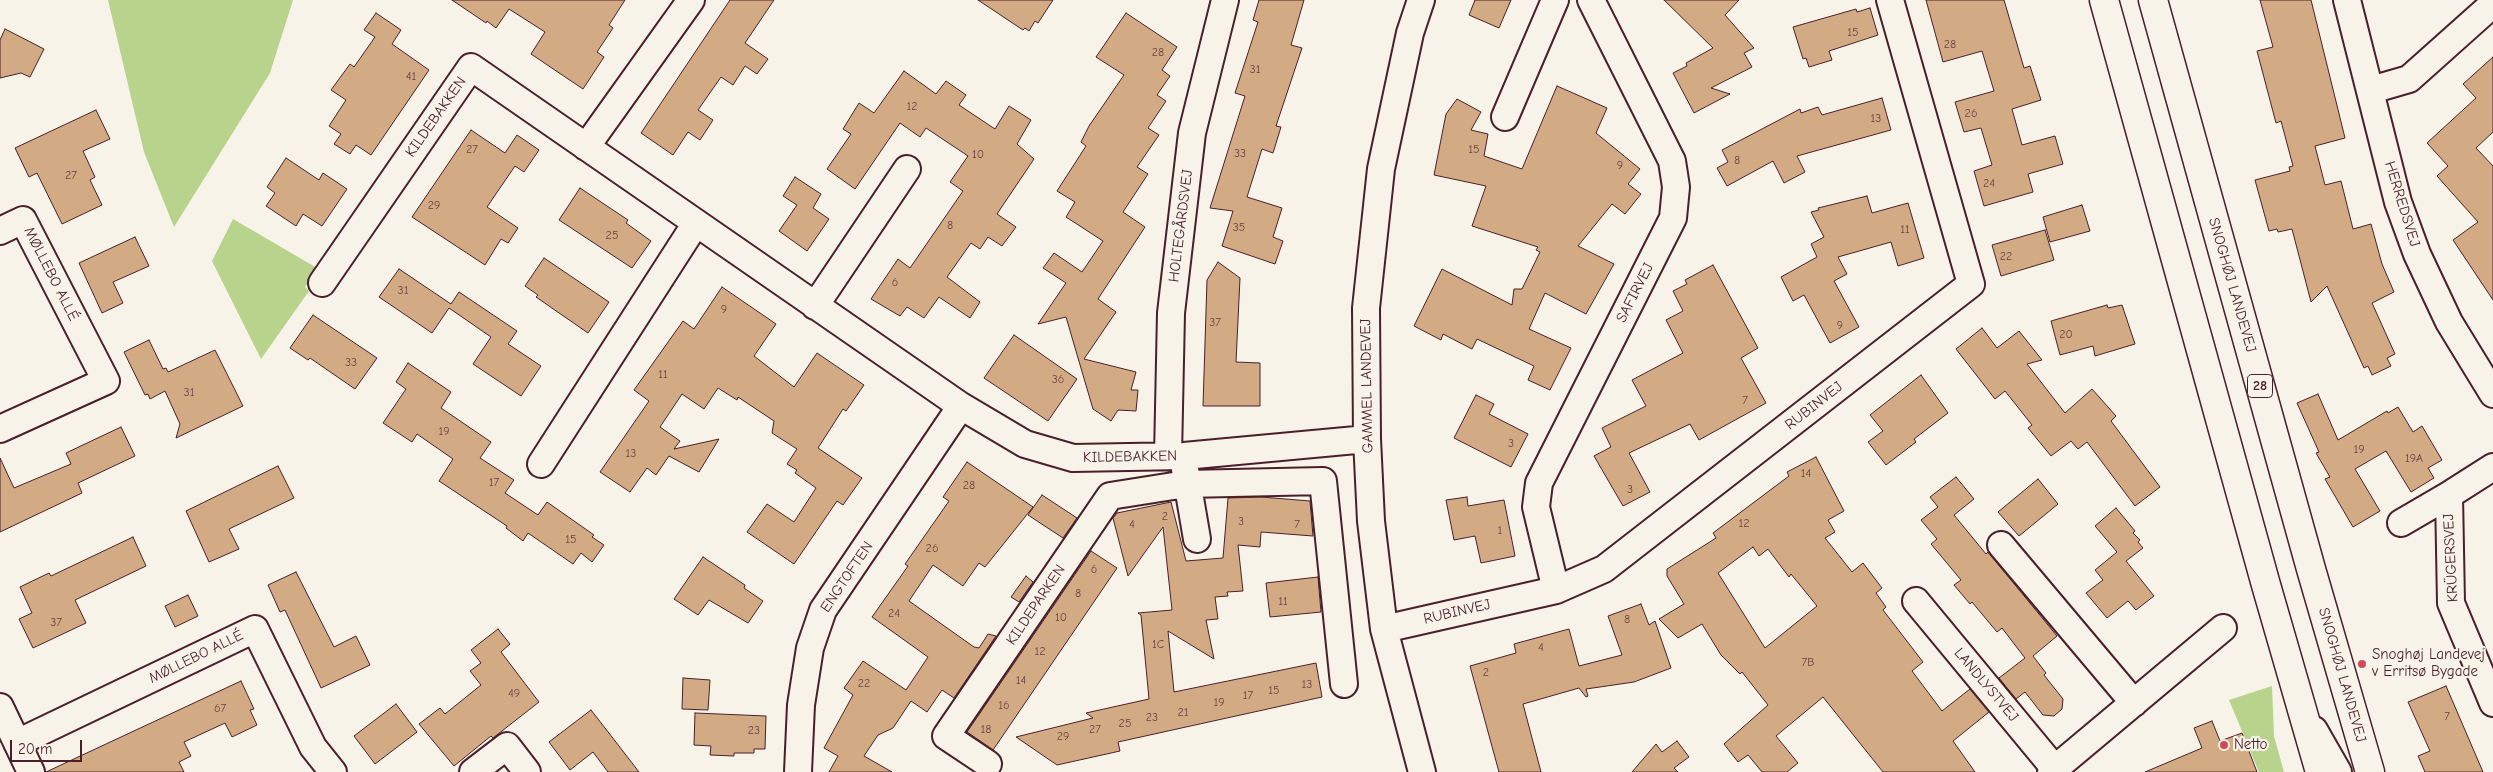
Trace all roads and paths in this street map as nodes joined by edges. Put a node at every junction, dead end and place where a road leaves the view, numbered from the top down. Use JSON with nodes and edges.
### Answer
{"nodes":[{"id":1,"x":691,"y":0,"type":"edge"},
{"id":2,"x":1225,"y":0,"type":"edge"},
{"id":3,"x":1421,"y":0,"type":"edge"},
{"id":4,"x":1555,"y":0,"type":"edge"},
{"id":5,"x":1591,"y":0,"type":"edge"},
{"id":6,"x":1890,"y":0,"type":"edge"},
{"id":7,"x":2104,"y":0,"type":"edge"},
{"id":8,"x":2153,"y":0,"type":"edge"},
{"id":9,"x":2347,"y":0,"type":"edge"},
{"id":10,"x":2493,"y":4,"type":"edge"},
{"id":11,"x":2371,"y":90,"type":"junction"},
{"id":12,"x":1505,"y":117,"type":"dead end"},
{"id":13,"x":586,"y":147,"type":"junction"},
{"id":14,"x":906,"y":168,"type":"dead end"},
{"id":15,"x":696,"y":223,"type":"junction"},
{"id":16,"x":0,"y":231,"type":"edge"},
{"id":17,"x":322,"y":283,"type":"dead end"},
{"id":18,"x":814,"y":306,"type":"junction"},
{"id":19,"x":2493,"y":394,"type":"edge"},
{"id":20,"x":961,"y":406,"type":"junction"},
{"id":21,"x":0,"y":429,"type":"edge"},
{"id":22,"x":1367,"y":439,"type":"junction"},
{"id":23,"x":1176,"y":456,"type":"junction"},
{"id":24,"x":541,"y":464,"type":"dead end"},
{"id":25,"x":2493,"y":468,"type":"edge"},
{"id":26,"x":1186,"y":484,"type":"junction"},
{"id":27,"x":2449,"y":495,"type":"junction"},
{"id":28,"x":2401,"y":523,"type":"dead end"},
{"id":29,"x":1197,"y":539,"type":"dead end"},
{"id":30,"x":2001,"y":545,"type":"dead end"},
{"id":31,"x":1556,"y":590,"type":"junction"},
{"id":32,"x":1916,"y":601,"type":"dead end"},
{"id":33,"x":1384,"y":628,"type":"junction"},
{"id":34,"x":2222,"y":628,"type":"dead end"},
{"id":35,"x":1344,"y":684,"type":"dead end"},
{"id":36,"x":2134,"y":703,"type":"junction"},
{"id":37,"x":2493,"y":703,"type":"edge"},
{"id":38,"x":0,"y":707,"type":"edge"},
{"id":39,"x":2301,"y":708,"type":"junction"},
{"id":40,"x":17,"y":743,"type":"junction"},
{"id":41,"x":988,"y":764,"type":"dead end"},
{"id":42,"x":2053,"y":770,"type":"edge"},
{"id":43,"x":31,"y":772,"type":"edge"},
{"id":44,"x":333,"y":772,"type":"edge"},
{"id":45,"x":473,"y":772,"type":"edge"},
{"id":46,"x":527,"y":772,"type":"edge"},
{"id":47,"x":798,"y":772,"type":"edge"},
{"id":48,"x":1422,"y":772,"type":"edge"},
{"id":49,"x":2320,"y":772,"type":"edge"},
{"id":50,"x":2338,"y":772,"type":"edge"},
{"id":51,"x":2370,"y":772,"type":"edge"}],
"edges":[{"from":1,"to":13,"type":"street"},
{"from":2,"to":23,"type":"street","name":"HOLTEGÅRDSVEJ"},
{"from":3,"to":22,"type":"street","name":"GAMMEL LANDEVEJ"},
{"from":4,"to":12,"type":"street"},
{"from":5,"to":31,"type":"street","name":"SAFIRVEJ"},
{"from":6,"to":31,"type":"street","name":"RUBINVEJ"},
{"from":7,"to":39,"type":"main road"},
{"from":8,"to":51,"type":"main road","name":"SNOGHØJ LANDEVEJ","number":"28"},
{"from":9,"to":11,"type":"street","name":"HERREDSVEJ"},
{"from":10,"to":11,"type":"street"},
{"from":11,"to":19,"type":"street","name":"HERREDSVEJ"},
{"from":13,"to":15,"type":"street","name":"KILDEBAKKEN"},
{"from":13,"to":17,"type":"street","name":"KILDEBAKKEN"},
{"from":14,"to":18,"type":"street"},
{"from":15,"to":18,"type":"street","name":"KILDEBAKKEN"},
{"from":15,"to":24,"type":"street"},
{"from":16,"to":21,"type":"street","name":"MØLLEBO ALLÉ"},
{"from":18,"to":20,"type":"street","name":"KILDEBAKKEN"},
{"from":20,"to":23,"type":"street","name":"KILDEBAKKEN"},
{"from":20,"to":47,"type":"street","name":"ENGTOFTEN"},
{"from":22,"to":23,"type":"street","name":"KILDEBAKKEN"},
{"from":22,"to":33,"type":"street","name":"GAMMEL LANDEVEJ"},
{"from":23,"to":26,"type":"street"},
{"from":25,"to":27,"type":"street","name":"KRÜGERSVEJ"},
{"from":26,"to":29,"type":"street"},
{"from":26,"to":35,"type":"street","name":"KILDEPARKEN"},
{"from":26,"to":41,"type":"street","name":"KILDEPARKEN"},
{"from":27,"to":28,"type":"street","name":"KRÜGERSVEJ"},
{"from":27,"to":37,"type":"street","name":"KRÜGERSVEJ"},
{"from":30,"to":36,"type":"street"},
{"from":31,"to":33,"type":"street","name":"RUBINVEJ"},
{"from":32,"to":42,"type":"street","name":"LANDLYSTVEJ"},
{"from":33,"to":48,"type":"street","name":"GAMMEL LANDEVEJ"},
{"from":34,"to":36,"type":"street","name":"LANDLYSTVEJ"},
{"from":36,"to":42,"type":"street","name":"LANDLYSTVEJ"},
{"from":38,"to":40,"type":"street"},
{"from":39,"to":49,"type":"main road"},
{"from":39,"to":50,"type":"street"},
{"from":40,"to":43,"type":"street"},
{"from":40,"to":44,"type":"street","name":"MØLLEBO ALLÉ"},
{"from":45,"to":46,"type":"street"}]}
